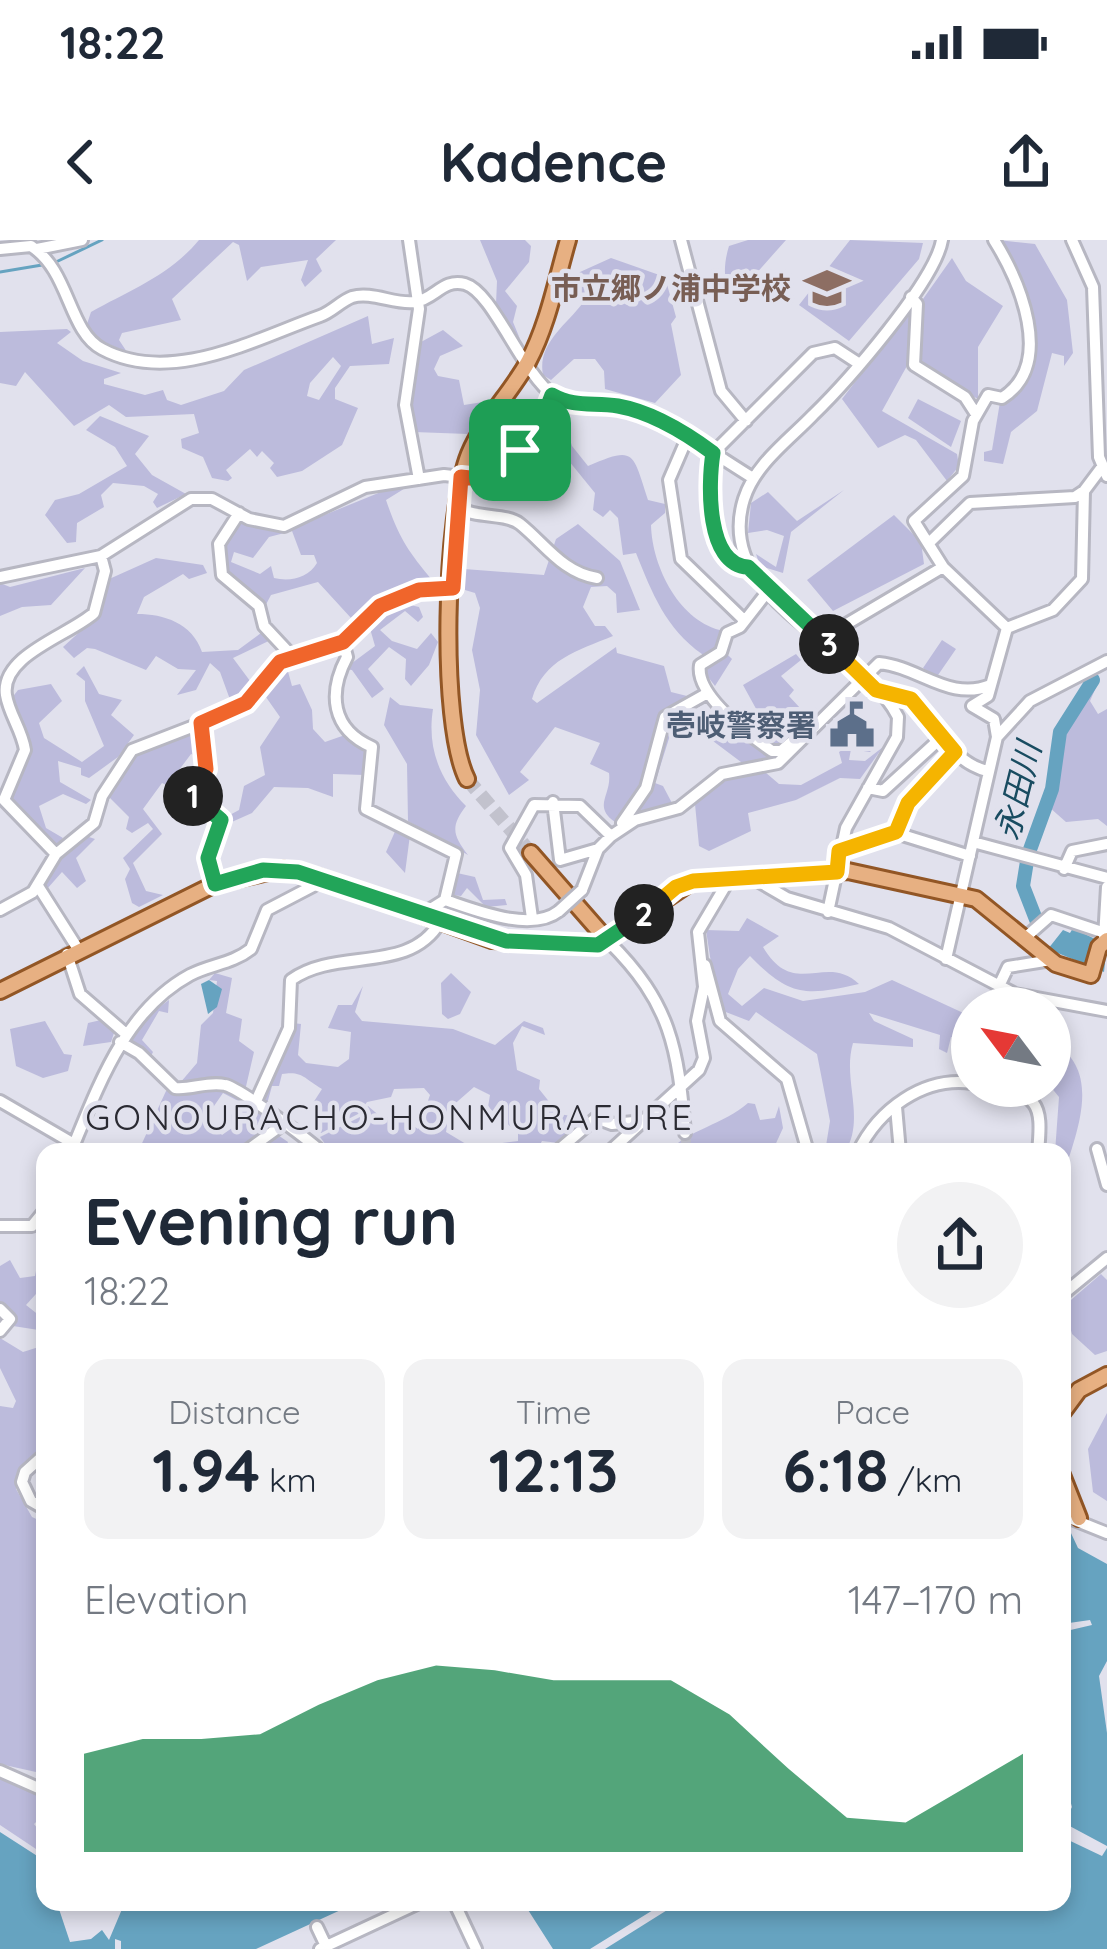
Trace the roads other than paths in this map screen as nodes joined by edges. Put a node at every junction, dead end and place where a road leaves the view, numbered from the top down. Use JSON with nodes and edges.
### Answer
{"nodes":[{"id":1,"x":82,"y":240,"type":"edge"},
{"id":2,"x":409,"y":240,"type":"edge"},
{"id":3,"x":568,"y":240,"type":"edge"},
{"id":4,"x":681,"y":240,"type":"edge"},
{"id":5,"x":942,"y":240,"type":"edge"},
{"id":6,"x":994,"y":240,"type":"edge"},
{"id":7,"x":1072,"y":240,"type":"edge"},
{"id":8,"x":0,"y":249,"type":"edge"},
{"id":9,"x":37,"y":249,"type":"junction"},
{"id":10,"x":1107,"y":285,"type":"edge"},
{"id":11,"x":1093,"y":287,"type":"junction"},
{"id":12,"x":910,"y":297,"type":"junction"},
{"id":13,"x":419,"y":302,"type":"junction"},
{"id":14,"x":858,"y":363,"type":"junction"},
{"id":15,"x":525,"y":366,"type":"junction"},
{"id":16,"x":552,"y":395,"type":"junction"},
{"id":17,"x":976,"y":414,"type":"junction"},
{"id":18,"x":746,"y":421,"type":"junction"},
{"id":19,"x":688,"y":436,"type":"junction"},
{"id":20,"x":713,"y":453,"type":"junction"},
{"id":21,"x":1104,"y":471,"type":"edge"},
{"id":22,"x":461,"y":477,"type":"junction"},
{"id":23,"x":753,"y":478,"type":"junction"},
{"id":24,"x":419,"y":479,"type":"junction"},
{"id":25,"x":1084,"y":491,"type":"junction"},
{"id":26,"x":456,"y":507,"type":"junction"},
{"id":27,"x":239,"y":513,"type":"junction"},
{"id":28,"x":931,"y":541,"type":"junction"},
{"id":29,"x":101,"y":556,"type":"junction"},
{"id":30,"x":943,"y":566,"type":"junction"},
{"id":31,"x":748,"y":567,"type":"junction"},
{"id":32,"x":0,"y":577,"type":"edge"},
{"id":33,"x":597,"y":578,"type":"dead end"},
{"id":34,"x":453,"y":588,"type":"junction"},
{"id":35,"x":768,"y":591,"type":"junction"},
{"id":36,"x":745,"y":620,"type":"junction"},
{"id":37,"x":1007,"y":628,"type":"junction"},
{"id":38,"x":823,"y":638,"type":"junction"},
{"id":39,"x":343,"y":642,"type":"junction"},
{"id":40,"x":292,"y":656,"type":"junction"},
{"id":41,"x":1107,"y":661,"type":"edge"},
{"id":42,"x":865,"y":679,"type":"junction"},
{"id":43,"x":991,"y":685,"type":"junction"},
{"id":44,"x":876,"y":690,"type":"junction"},
{"id":45,"x":706,"y":694,"type":"junction"},
{"id":46,"x":201,"y":723,"type":"junction"},
{"id":47,"x":806,"y":734,"type":"junction"},
{"id":48,"x":998,"y":737,"type":"junction"},
{"id":49,"x":941,"y":738,"type":"junction"},
{"id":50,"x":955,"y":752,"type":"junction"},
{"id":51,"x":987,"y":771,"type":"junction"},
{"id":52,"x":467,"y":779,"type":"tunnel mouth"},
{"id":53,"x":868,"y":788,"type":"junction"},
{"id":54,"x":553,"y":802,"type":"junction"},
{"id":55,"x":896,"y":832,"type":"junction"},
{"id":56,"x":610,"y":833,"type":"junction"},
{"id":57,"x":973,"y":842,"type":"junction"},
{"id":58,"x":1107,"y":844,"type":"edge"},
{"id":59,"x":598,"y":849,"type":"junction"},
{"id":60,"x":839,"y":851,"type":"junction"},
{"id":61,"x":531,"y":853,"type":"tunnel mouth"},
{"id":62,"x":56,"y":854,"type":"junction"},
{"id":63,"x":970,"y":856,"type":"junction"},
{"id":64,"x":1064,"y":868,"type":"junction"},
{"id":65,"x":837,"y":872,"type":"junction"},
{"id":66,"x":318,"y":877,"type":"junction"},
{"id":67,"x":751,"y":877,"type":"junction"},
{"id":68,"x":730,"y":878,"type":"junction"},
{"id":69,"x":1107,"y":883,"type":"edge"},
{"id":70,"x":215,"y":884,"type":"junction"},
{"id":71,"x":38,"y":886,"type":"junction"},
{"id":72,"x":962,"y":896,"type":"junction"},
{"id":73,"x":445,"y":900,"type":"junction"},
{"id":74,"x":0,"y":910,"type":"edge"},
{"id":75,"x":828,"y":912,"type":"junction"},
{"id":76,"x":421,"y":915,"type":"junction"},
{"id":77,"x":532,"y":918,"type":"junction"},
{"id":78,"x":440,"y":922,"type":"junction"},
{"id":79,"x":1026,"y":937,"type":"junction"},
{"id":80,"x":1105,"y":938,"type":"edge"},
{"id":81,"x":608,"y":941,"type":"junction"},
{"id":82,"x":73,"y":951,"type":"junction"},
{"id":83,"x":946,"y":959,"type":"junction"},
{"id":84,"x":1051,"y":960,"type":"junction"},
{"id":85,"x":703,"y":961,"type":"junction"},
{"id":86,"x":1096,"y":975,"type":"edge"},
{"id":87,"x":999,"y":986,"type":"junction"},
{"id":88,"x":0,"y":991,"type":"edge"},
{"id":89,"x":1107,"y":1011,"type":"edge"},
{"id":90,"x":123,"y":1037,"type":"junction"},
{"id":91,"x":951,"y":1084,"type":"edge"},
{"id":92,"x":682,"y":1090,"type":"junction"},
{"id":93,"x":257,"y":1099,"type":"junction"},
{"id":94,"x":0,"y":1100,"type":"edge"},
{"id":95,"x":896,"y":1107,"type":"junction"},
{"id":96,"x":1037,"y":1107,"type":"edge"},
{"id":97,"x":646,"y":1121,"type":"junction"},
{"id":98,"x":282,"y":1125,"type":"junction"},
{"id":99,"x":685,"y":1132,"type":"tunnel mouth"},
{"id":100,"x":65,"y":1143,"type":"edge"},
{"id":101,"x":75,"y":1143,"type":"edge"},
{"id":102,"x":257,"y":1143,"type":"edge"},
{"id":103,"x":309,"y":1143,"type":"edge"},
{"id":104,"x":567,"y":1143,"type":"edge"},
{"id":105,"x":620,"y":1143,"type":"edge"},
{"id":106,"x":805,"y":1143,"type":"edge"},
{"id":107,"x":862,"y":1143,"type":"edge"},
{"id":108,"x":899,"y":1143,"type":"edge"},
{"id":109,"x":1039,"y":1143,"type":"edge"},
{"id":110,"x":1096,"y":1149,"type":"dead end"},
{"id":111,"x":1107,"y":1185,"type":"edge"},
{"id":112,"x":36,"y":1221,"type":"edge"},
{"id":113,"x":0,"y":1226,"type":"edge"},
{"id":114,"x":1107,"y":1258,"type":"edge"},
{"id":115,"x":1071,"y":1288,"type":"edge"},
{"id":116,"x":0,"y":1309,"type":"edge"},
{"id":117,"x":0,"y":1331,"type":"edge"},
{"id":118,"x":1107,"y":1375,"type":"edge"},
{"id":119,"x":1071,"y":1401,"type":"edge"},
{"id":120,"x":36,"y":1462,"type":"edge"},
{"id":121,"x":1071,"y":1499,"type":"edge"},
{"id":122,"x":36,"y":1504,"type":"edge"},
{"id":123,"x":1071,"y":1517,"type":"edge"},
{"id":124,"x":1078,"y":1518,"type":"junction"},
{"id":125,"x":1107,"y":1532,"type":"edge"},
{"id":126,"x":0,"y":1771,"type":"edge"},
{"id":127,"x":36,"y":1787,"type":"edge"},
{"id":128,"x":402,"y":1911,"type":"edge"},
{"id":129,"x":458,"y":1911,"type":"edge"},
{"id":130,"x":317,"y":1927,"type":"dead end"},
{"id":131,"x":323,"y":1948,"type":"edge"},
{"id":132,"x":476,"y":1949,"type":"edge"}],
"edges":[{"from":1,"to":9,"type":"street"},
{"from":2,"to":13,"type":"street"},
{"from":3,"to":15,"type":"main road"},
{"from":4,"to":18,"type":"street"},
{"from":5,"to":12,"type":"street"},
{"from":6,"to":17,"type":"street"},
{"from":7,"to":11,"type":"street"},
{"from":8,"to":9,"type":"street"},
{"from":9,"to":13,"type":"street"},
{"from":10,"to":11,"type":"street"},
{"from":11,"to":21,"type":"street"},
{"from":12,"to":14,"type":"street"},
{"from":12,"to":17,"type":"street"},
{"from":13,"to":15,"type":"street"},
{"from":13,"to":24,"type":"street"},
{"from":14,"to":18,"type":"street"},
{"from":14,"to":23,"type":"street"},
{"from":15,"to":16,"type":"street"},
{"from":15,"to":22,"type":"main road"},
{"from":16,"to":19,"type":"street"},
{"from":16,"to":22,"type":"street"},
{"from":17,"to":28,"type":"street"},
{"from":18,"to":20,"type":"street"},
{"from":19,"to":20,"type":"street"},
{"from":19,"to":36,"type":"street"},
{"from":20,"to":23,"type":"street"},
{"from":20,"to":31,"type":"street"},
{"from":21,"to":25,"type":"street"},
{"from":22,"to":24,"type":"street"},
{"from":22,"to":26,"type":"main road"},
{"from":23,"to":31,"type":"street"},
{"from":24,"to":27,"type":"street"},
{"from":25,"to":28,"type":"street"},
{"from":25,"to":37,"type":"street"},
{"from":26,"to":33,"type":"street"},
{"from":26,"to":34,"type":"main road"},
{"from":27,"to":29,"type":"street"},
{"from":27,"to":40,"type":"street"},
{"from":28,"to":30,"type":"street"},
{"from":29,"to":32,"type":"street"},
{"from":29,"to":62,"type":"street"},
{"from":30,"to":37,"type":"street"},
{"from":30,"to":38,"type":"street"},
{"from":31,"to":35,"type":"street"},
{"from":34,"to":39,"type":"street"},
{"from":34,"to":52,"type":"main road"},
{"from":35,"to":36,"type":"street"},
{"from":35,"to":38,"type":"street"},
{"from":36,"to":45,"type":"street"},
{"from":37,"to":43,"type":"street"},
{"from":38,"to":42,"type":"street"},
{"from":39,"to":40,"type":"street"},
{"from":39,"to":73,"type":"street"},
{"from":40,"to":46,"type":"street"},
{"from":41,"to":48,"type":"street"},
{"from":42,"to":43,"type":"street"},
{"from":42,"to":44,"type":"street"},
{"from":42,"to":47,"type":"street"},
{"from":43,"to":48,"type":"street"},
{"from":44,"to":49,"type":"street"},
{"from":44,"to":53,"type":"street"},
{"from":45,"to":47,"type":"street"},
{"from":45,"to":56,"type":"street"},
{"from":46,"to":62,"type":"street"},
{"from":46,"to":70,"type":"street"},
{"from":47,"to":56,"type":"street"},
{"from":48,"to":51,"type":"street"},
{"from":49,"to":50,"type":"street"},
{"from":49,"to":53,"type":"street"},
{"from":50,"to":51,"type":"street"},
{"from":50,"to":55,"type":"street"},
{"from":51,"to":57,"type":"street"},
{"from":53,"to":60,"type":"street"},
{"from":54,"to":56,"type":"street"},
{"from":54,"to":59,"type":"street"},
{"from":54,"to":77,"type":"street"},
{"from":55,"to":60,"type":"street"},
{"from":55,"to":63,"type":"street"},
{"from":56,"to":59,"type":"street"},
{"from":57,"to":63,"type":"street"},
{"from":57,"to":64,"type":"street"},
{"from":58,"to":64,"type":"street"},
{"from":59,"to":77,"type":"street","bridge":true},
{"from":60,"to":65,"type":"street"},
{"from":61,"to":81,"type":"main road"},
{"from":62,"to":71,"type":"street"},
{"from":63,"to":72,"type":"street"},
{"from":64,"to":69,"type":"street"},
{"from":65,"to":67,"type":"main road"},
{"from":65,"to":72,"type":"main road"},
{"from":65,"to":75,"type":"street"},
{"from":66,"to":70,"type":"main road"},
{"from":66,"to":76,"type":"main road"},
{"from":66,"to":90,"type":"street"},
{"from":67,"to":68,"type":"main road"},
{"from":67,"to":75,"type":"street"},
{"from":68,"to":81,"type":"main road"},
{"from":68,"to":85,"type":"street"},
{"from":69,"to":80,"type":"street"},
{"from":70,"to":82,"type":"main road"},
{"from":71,"to":74,"type":"street"},
{"from":71,"to":82,"type":"street"},
{"from":72,"to":79,"type":"main road"},
{"from":72,"to":83,"type":"street"},
{"from":73,"to":76,"type":"street"},
{"from":73,"to":77,"type":"street"},
{"from":75,"to":83,"type":"street"},
{"from":76,"to":78,"type":"main road"},
{"from":78,"to":81,"type":"main road"},
{"from":78,"to":93,"type":"street"},
{"from":79,"to":80,"type":"street"},
{"from":79,"to":84,"type":"main road"},
{"from":80,"to":86,"type":"main road"},
{"from":81,"to":92,"type":"street"},
{"from":82,"to":88,"type":"main road"},
{"from":82,"to":90,"type":"street"},
{"from":83,"to":87,"type":"street"},
{"from":84,"to":86,"type":"main road"},
{"from":84,"to":87,"type":"street"},
{"from":85,"to":92,"type":"street"},
{"from":85,"to":106,"type":"street"},
{"from":87,"to":89,"type":"street"},
{"from":90,"to":93,"type":"street"},
{"from":90,"to":101,"type":"street"},
{"from":91,"to":95,"type":"street"},
{"from":92,"to":97,"type":"street"},
{"from":92,"to":99,"type":"street"},
{"from":93,"to":98,"type":"street"},
{"from":94,"to":100,"type":"street"},
{"from":95,"to":107,"type":"street"},
{"from":95,"to":108,"type":"street"},
{"from":96,"to":109,"type":"street"},
{"from":97,"to":104,"type":"street"},
{"from":97,"to":105,"type":"street"},
{"from":98,"to":102,"type":"street"},
{"from":98,"to":103,"type":"street"},
{"from":110,"to":111,"type":"street"},
{"from":112,"to":113,"type":"street"},
{"from":114,"to":115,"type":"street"},
{"from":116,"to":117,"type":"street"},
{"from":118,"to":119,"type":"main road"},
{"from":120,"to":122,"type":"street"},
{"from":121,"to":124,"type":"main road"},
{"from":123,"to":124,"type":"street"},
{"from":124,"to":125,"type":"street"},
{"from":126,"to":127,"type":"street"},
{"from":128,"to":131,"type":"street"},
{"from":129,"to":132,"type":"street"},
{"from":130,"to":131,"type":"street"}]}
